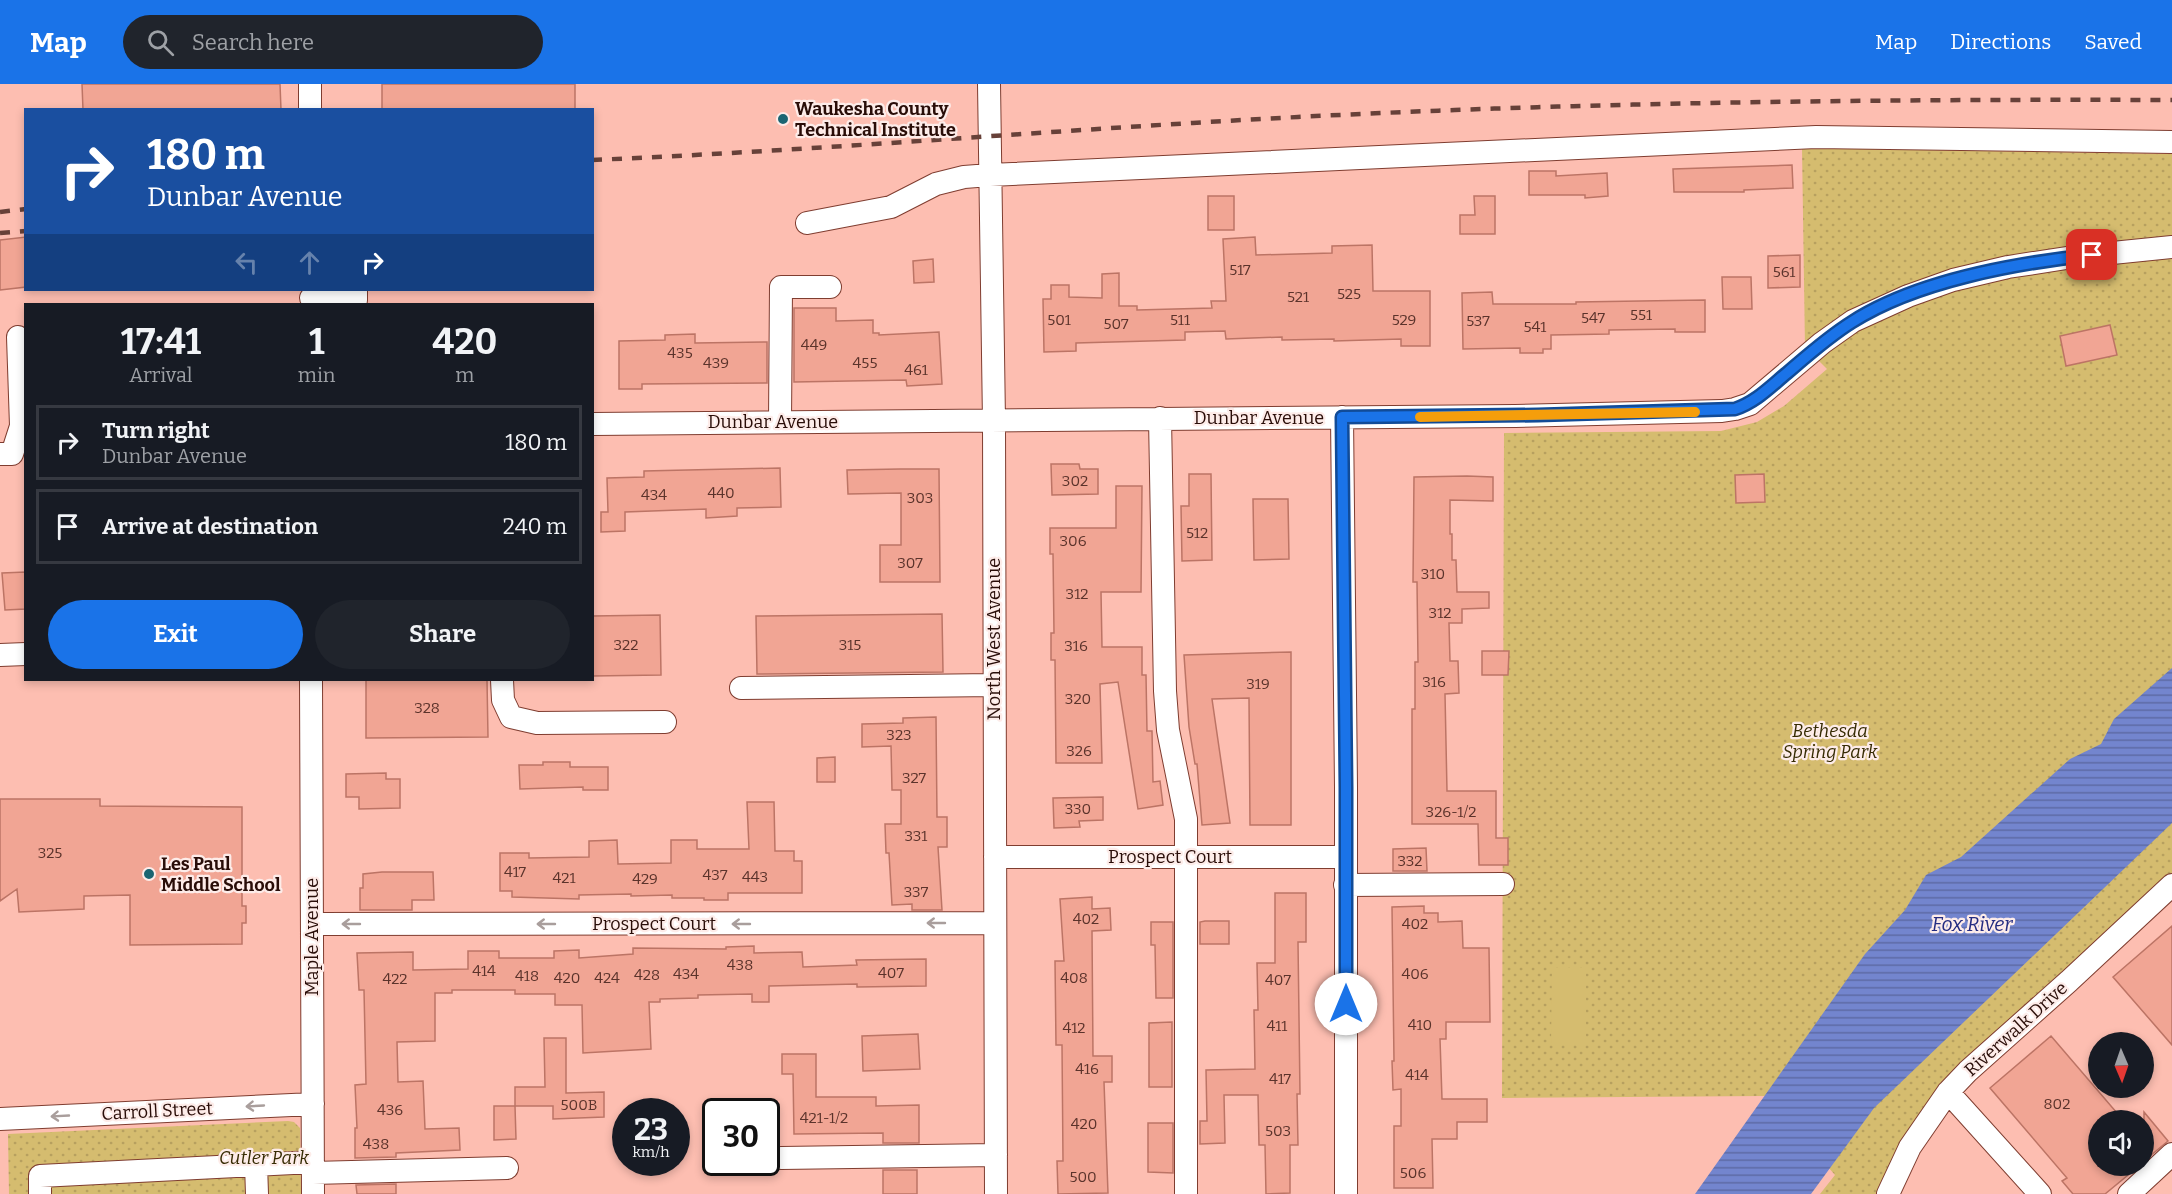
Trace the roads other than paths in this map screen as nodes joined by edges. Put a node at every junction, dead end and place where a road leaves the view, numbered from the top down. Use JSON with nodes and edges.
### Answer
{"nodes":[{"id":1,"x":310,"y":84,"type":"edge"},
{"id":2,"x":989,"y":84,"type":"edge"},
{"id":3,"x":310,"y":108,"type":"edge"},
{"id":4,"x":2172,"y":142,"type":"edge"},
{"id":5,"x":990,"y":175,"type":"junction"},
{"id":6,"x":807,"y":223,"type":"dead end"},
{"id":7,"x":2172,"y":247,"type":"edge"},
{"id":8,"x":830,"y":287,"type":"dead end"},
{"id":9,"x":356,"y":291,"type":"edge"},
{"id":10,"x":311,"y":297,"type":"edge"},
{"id":11,"x":15,"y":337,"type":"edge"},
{"id":12,"x":1342,"y":417,"type":"junction"},
{"id":13,"x":1160,"y":418,"type":"junction"},
{"id":14,"x":994,"y":421,"type":"junction"},
{"id":15,"x":780,"y":422,"type":"junction"},
{"id":16,"x":594,"y":424,"type":"edge"},
{"id":17,"x":0,"y":454,"type":"edge"},
{"id":18,"x":24,"y":654,"type":"edge"},
{"id":19,"x":0,"y":655,"type":"edge"},
{"id":20,"x":311,"y":681,"type":"edge"},
{"id":21,"x":502,"y":681,"type":"edge"},
{"id":22,"x":994,"y":685,"type":"junction"},
{"id":23,"x":741,"y":688,"type":"dead end"},
{"id":24,"x":665,"y":722,"type":"dead end"},
{"id":25,"x":994,"y":857,"type":"junction"},
{"id":26,"x":1187,"y":857,"type":"junction"},
{"id":27,"x":1346,"y":857,"type":"junction"},
{"id":28,"x":1503,"y":884,"type":"dead end"},
{"id":29,"x":1345,"y":885,"type":"junction"},
{"id":30,"x":2172,"y":885,"type":"edge"},
{"id":31,"x":995,"y":922,"type":"junction"},
{"id":32,"x":313,"y":924,"type":"junction"},
{"id":33,"x":1947,"y":1092,"type":"junction"},
{"id":34,"x":313,"y":1104,"type":"junction"},
{"id":35,"x":0,"y":1119,"type":"edge"},
{"id":36,"x":2172,"y":1154,"type":"edge"},
{"id":37,"x":996,"y":1155,"type":"junction"},
{"id":38,"x":781,"y":1158,"type":"dead end"},
{"id":39,"x":255,"y":1164,"type":"junction"},
{"id":40,"x":507,"y":1168,"type":"dead end"},
{"id":41,"x":313,"y":1176,"type":"edge"},
{"id":42,"x":40,"y":1194,"type":"edge"},
{"id":43,"x":257,"y":1194,"type":"edge"},
{"id":44,"x":996,"y":1194,"type":"edge"},
{"id":45,"x":1186,"y":1194,"type":"edge"},
{"id":46,"x":1346,"y":1194,"type":"edge"},
{"id":47,"x":1888,"y":1194,"type":"edge"},
{"id":48,"x":2040,"y":1194,"type":"edge"},
{"id":49,"x":2129,"y":1194,"type":"edge"}],
"edges":[{"from":1,"to":3,"type":"street"},
{"from":2,"to":5,"type":"street","name":"North West Avenue"},
{"from":4,"to":5,"type":"street"},
{"from":5,"to":6,"type":"street"},
{"from":5,"to":14,"type":"street","name":"North West Avenue"},
{"from":7,"to":12,"type":"street","name":"Dunbar Avenue"},
{"from":8,"to":15,"type":"street"},
{"from":9,"to":10,"type":"street"},
{"from":11,"to":17,"type":"street"},
{"from":12,"to":13,"type":"street","name":"Dunbar Avenue"},
{"from":12,"to":27,"type":"street"},
{"from":13,"to":14,"type":"street","name":"Dunbar Avenue"},
{"from":13,"to":26,"type":"street"},
{"from":14,"to":15,"type":"street","name":"Dunbar Avenue"},
{"from":14,"to":22,"type":"street","name":"North West Avenue"},
{"from":15,"to":16,"type":"street","name":"Dunbar Avenue"},
{"from":18,"to":19,"type":"street"},
{"from":20,"to":32,"type":"street","name":"Maple Avenue"},
{"from":21,"to":24,"type":"street"},
{"from":22,"to":23,"type":"street"},
{"from":22,"to":25,"type":"street","name":"North West Avenue"},
{"from":25,"to":26,"type":"street","name":"Prospect Court"},
{"from":25,"to":31,"type":"street","name":"North West Avenue"},
{"from":26,"to":27,"type":"street","name":"Prospect Court"},
{"from":26,"to":45,"type":"street"},
{"from":27,"to":29,"type":"street"},
{"from":28,"to":29,"type":"street"},
{"from":29,"to":46,"type":"street"},
{"from":30,"to":33,"type":"street","name":"Riverwalk Drive"},
{"from":31,"to":32,"type":"street","name":"Prospect Court","one_way":true},
{"from":31,"to":37,"type":"street","name":"North West Avenue"},
{"from":32,"to":34,"type":"street","name":"Maple Avenue"},
{"from":33,"to":47,"type":"street","name":"Riverwalk Drive"},
{"from":33,"to":48,"type":"street"},
{"from":34,"to":35,"type":"street","name":"Carroll Street","one_way":true},
{"from":34,"to":41,"type":"street","name":"Maple Avenue"},
{"from":36,"to":49,"type":"street"},
{"from":37,"to":38,"type":"street"},
{"from":37,"to":44,"type":"street","name":"North West Avenue"},
{"from":39,"to":41,"type":"street"},
{"from":39,"to":42,"type":"street"},
{"from":39,"to":43,"type":"street"},
{"from":40,"to":41,"type":"street"}]}
